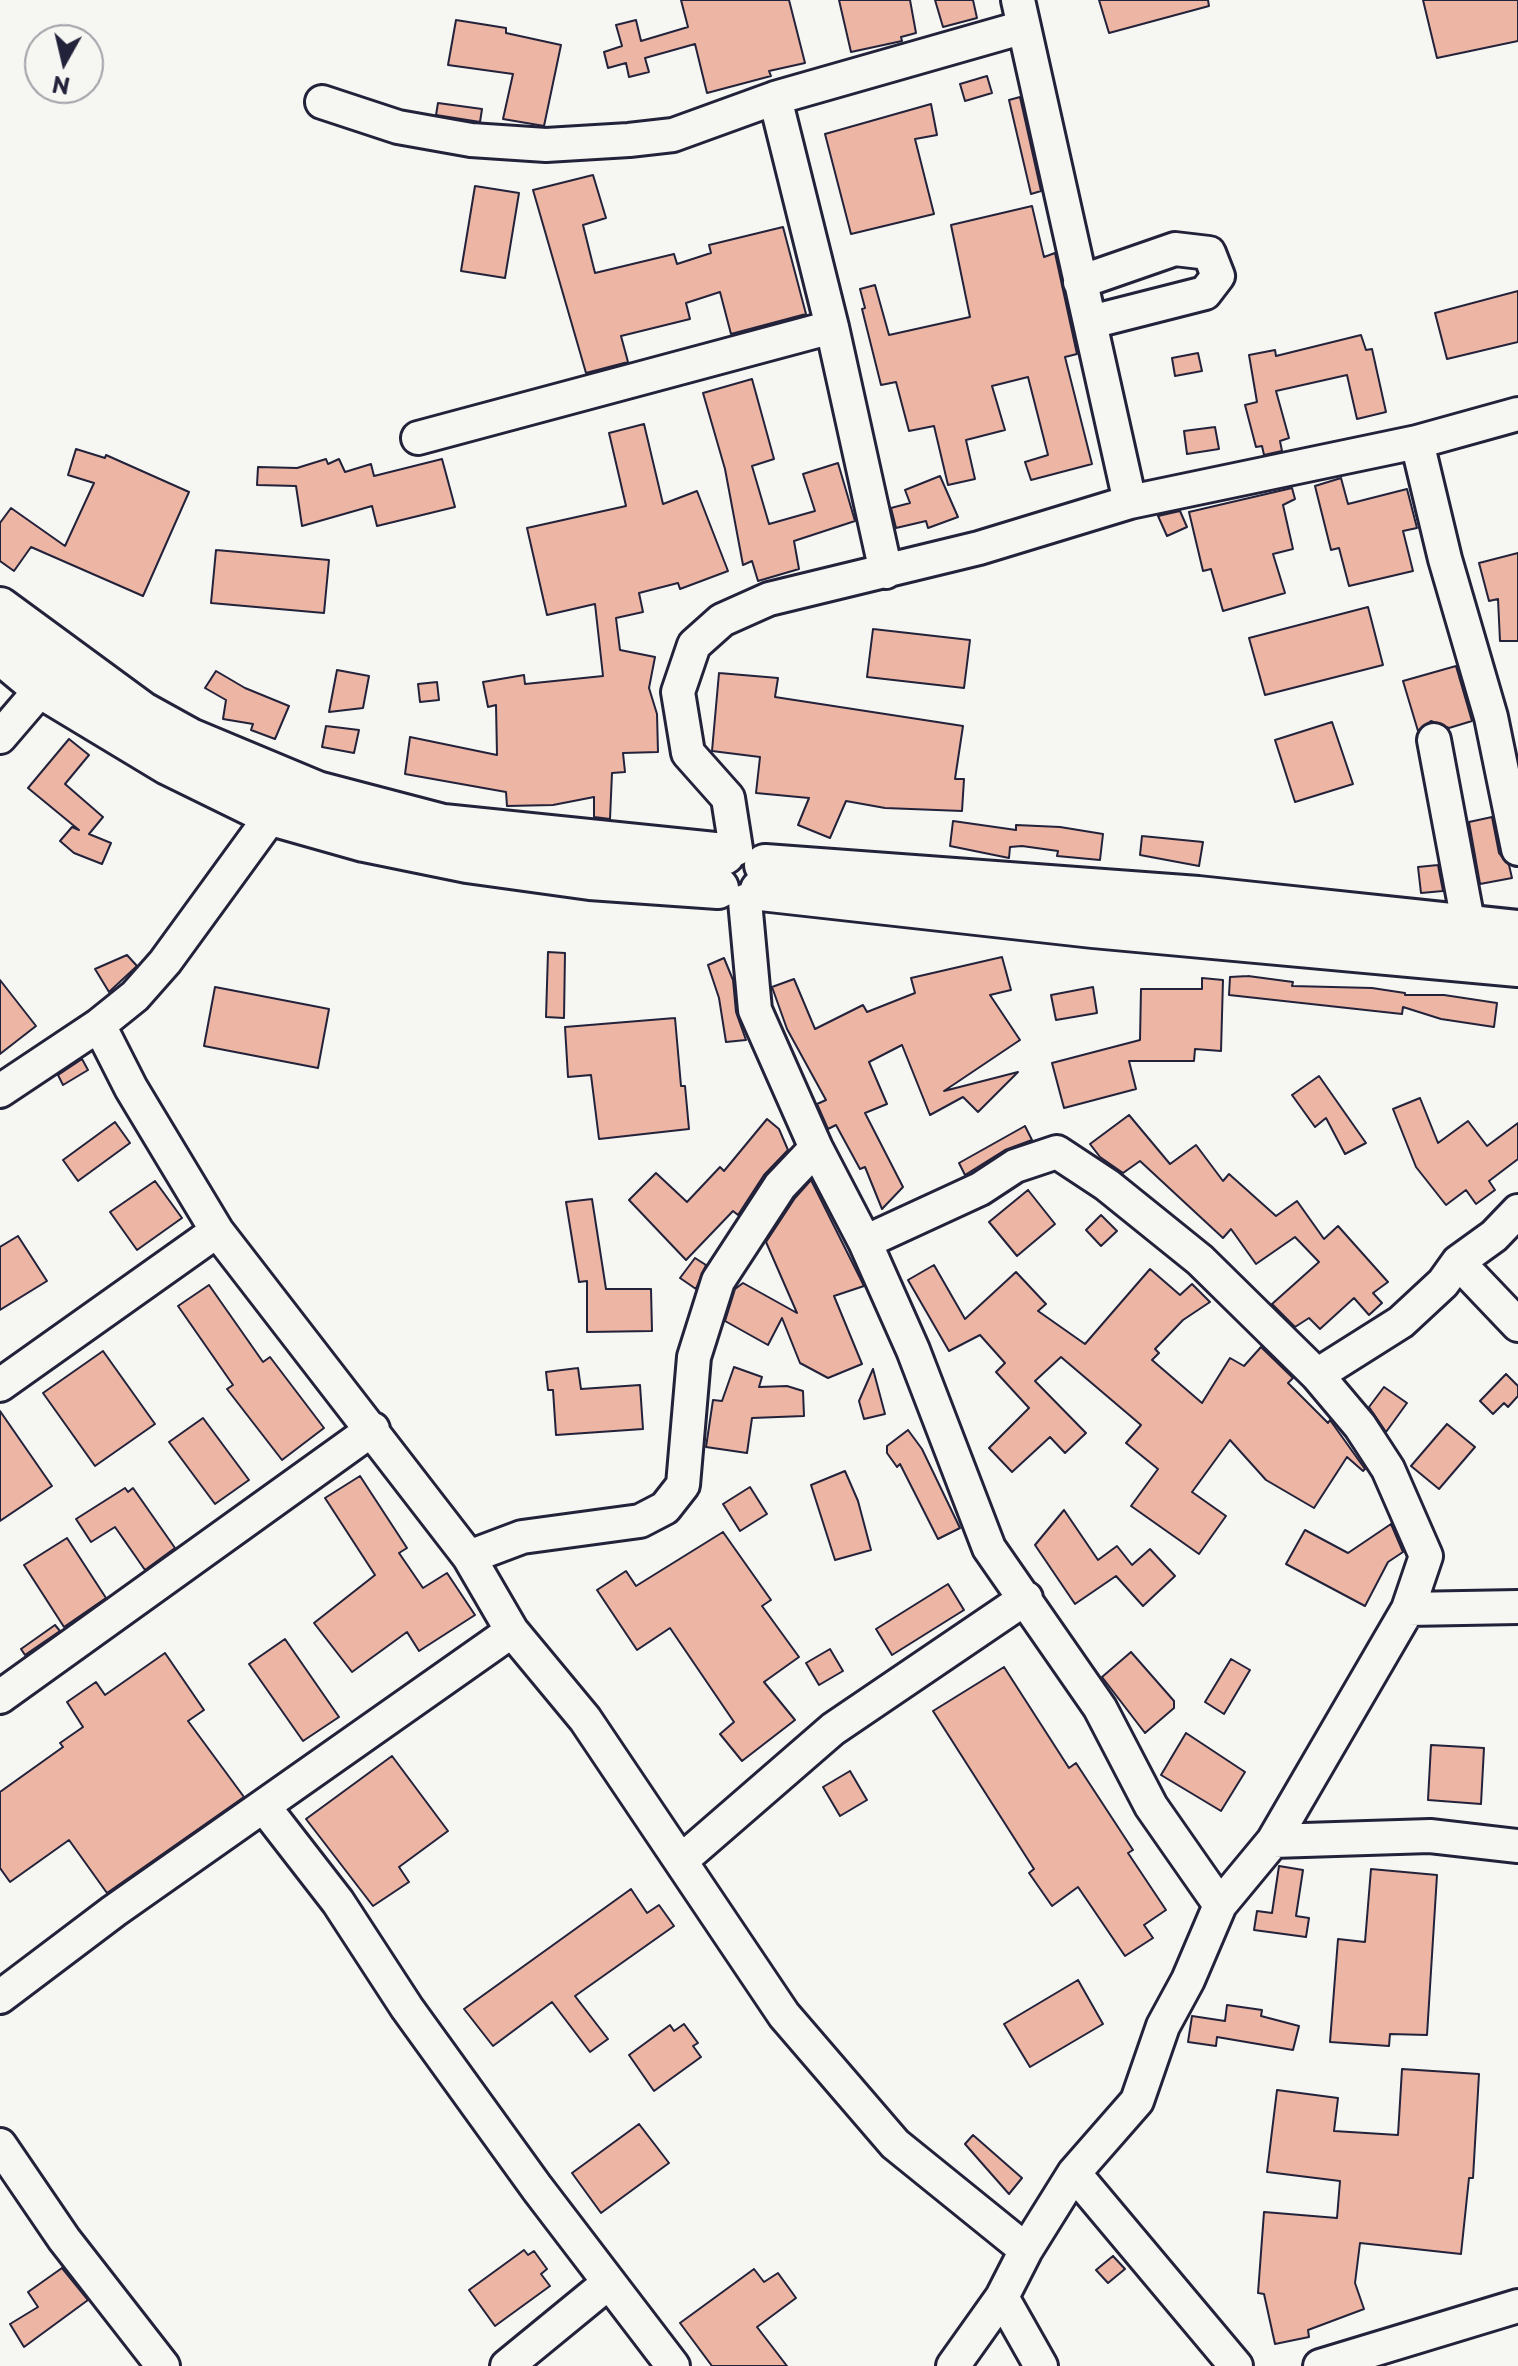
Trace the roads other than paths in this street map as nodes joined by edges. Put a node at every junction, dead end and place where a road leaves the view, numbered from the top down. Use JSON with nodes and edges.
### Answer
{"nodes":[{"id":1,"x":1021,"y":14,"type":"edge"},
{"id":2,"x":775,"y":98,"type":"junction"},
{"id":3,"x":322,"y":102,"type":"dead end"},
{"id":4,"x":1080,"y":282,"type":"junction"},
{"id":5,"x":1091,"y":322,"type":"junction"},
{"id":6,"x":832,"y":327,"type":"junction"},
{"id":7,"x":1518,"y":414,"type":"edge"},
{"id":8,"x":418,"y":438,"type":"dead end"},
{"id":9,"x":1417,"y":442,"type":"junction"},
{"id":10,"x":1130,"y":502,"type":"junction"},
{"id":11,"x":886,"y":572,"type":"junction"},
{"id":12,"x":0,"y":608,"type":"edge"},
{"id":13,"x":0,"y":653,"type":"edge"},
{"id":14,"x":42,"y":688,"type":"junction"},
{"id":15,"x":0,"y":737,"type":"edge"},
{"id":16,"x":1434,"y":740,"type":"dead end"},
{"id":17,"x":272,"y":815,"type":"junction"},
{"id":18,"x":1518,"y":849,"type":"edge"},
{"id":19,"x":742,"y":874,"type":"junction"},
{"id":20,"x":1469,"y":927,"type":"junction"},
{"id":21,"x":1518,"y":931,"type":"edge"},
{"id":22,"x":1518,"y":966,"type":"edge"},
{"id":23,"x":99,"y":1025,"type":"junction"},
{"id":24,"x":0,"y":1091,"type":"edge"},
{"id":25,"x":816,"y":1148,"type":"junction"},
{"id":26,"x":1518,"y":1211,"type":"edge"},
{"id":27,"x":217,"y":1231,"type":"junction"},
{"id":28,"x":865,"y":1242,"type":"junction"},
{"id":29,"x":1458,"y":1262,"type":"junction"},
{"id":30,"x":1518,"y":1325,"type":"edge"},
{"id":31,"x":1317,"y":1375,"type":"junction"},
{"id":32,"x":0,"y":1385,"type":"edge"},
{"id":33,"x":373,"y":1429,"type":"junction"},
{"id":34,"x":469,"y":1557,"type":"junction"},
{"id":35,"x":1026,"y":1598,"type":"junction"},
{"id":36,"x":1518,"y":1607,"type":"edge"},
{"id":37,"x":1408,"y":1609,"type":"junction"},
{"id":38,"x":512,"y":1631,"type":"junction"},
{"id":39,"x":0,"y":1697,"type":"edge"},
{"id":40,"x":265,"y":1808,"type":"junction"},
{"id":41,"x":1273,"y":1841,"type":"junction"},
{"id":42,"x":1518,"y":1846,"type":"edge"},
{"id":43,"x":682,"y":1860,"type":"junction"},
{"id":44,"x":1220,"y":1905,"type":"junction"},
{"id":45,"x":0,"y":1997,"type":"edge"},
{"id":46,"x":0,"y":2145,"type":"edge"},
{"id":47,"x":1074,"y":2173,"type":"junction"},
{"id":48,"x":1026,"y":2250,"type":"junction"},
{"id":49,"x":607,"y":2284,"type":"junction"},
{"id":50,"x":1002,"y":2297,"type":"junction"},
{"id":51,"x":1518,"y":2306,"type":"edge"},
{"id":52,"x":163,"y":2366,"type":"edge"},
{"id":53,"x":507,"y":2366,"type":"edge"},
{"id":54,"x":673,"y":2366,"type":"edge"},
{"id":55,"x":953,"y":2366,"type":"edge"},
{"id":56,"x":1041,"y":2366,"type":"edge"},
{"id":57,"x":1236,"y":2366,"type":"edge"},
{"id":58,"x":1320,"y":2366,"type":"edge"}],
"edges":[{"from":1,"to":2,"type":"street"},
{"from":1,"to":4,"type":"street"},
{"from":2,"to":3,"type":"street"},
{"from":2,"to":6,"type":"street"},
{"from":4,"to":5,"type":"street"},
{"from":4,"to":5,"type":"street"},
{"from":5,"to":10,"type":"street"},
{"from":6,"to":8,"type":"street"},
{"from":6,"to":11,"type":"street"},
{"from":7,"to":9,"type":"street"},
{"from":9,"to":10,"type":"street"},
{"from":9,"to":18,"type":"street"},
{"from":10,"to":11,"type":"street"},
{"from":11,"to":19,"type":"street"},
{"from":12,"to":19,"type":"main road"},
{"from":13,"to":14,"type":"main road"},
{"from":14,"to":15,"type":"street"},
{"from":14,"to":17,"type":"main road"},
{"from":16,"to":20,"type":"street"},
{"from":17,"to":19,"type":"main road"},
{"from":17,"to":23,"type":"street"},
{"from":19,"to":20,"type":"main road"},
{"from":19,"to":22,"type":"main road"},
{"from":19,"to":25,"type":"street"},
{"from":20,"to":21,"type":"main road"},
{"from":23,"to":24,"type":"street"},
{"from":23,"to":27,"type":"street"},
{"from":25,"to":28,"type":"street"},
{"from":25,"to":34,"type":"street"},
{"from":26,"to":29,"type":"street"},
{"from":27,"to":32,"type":"street"},
{"from":27,"to":33,"type":"street"},
{"from":28,"to":31,"type":"street"},
{"from":28,"to":35,"type":"street"},
{"from":29,"to":30,"type":"street"},
{"from":29,"to":31,"type":"street"},
{"from":31,"to":37,"type":"street"},
{"from":33,"to":34,"type":"street"},
{"from":33,"to":39,"type":"street"},
{"from":34,"to":38,"type":"street"},
{"from":35,"to":43,"type":"street"},
{"from":35,"to":44,"type":"street"},
{"from":36,"to":37,"type":"street"},
{"from":37,"to":41,"type":"street"},
{"from":38,"to":40,"type":"street"},
{"from":38,"to":43,"type":"street"},
{"from":40,"to":45,"type":"street"},
{"from":40,"to":49,"type":"street"},
{"from":41,"to":42,"type":"street"},
{"from":41,"to":44,"type":"street"},
{"from":43,"to":48,"type":"street"},
{"from":44,"to":47,"type":"street"},
{"from":46,"to":52,"type":"street"},
{"from":47,"to":48,"type":"street"},
{"from":47,"to":57,"type":"street"},
{"from":48,"to":50,"type":"street"},
{"from":49,"to":53,"type":"street"},
{"from":49,"to":54,"type":"street"},
{"from":50,"to":55,"type":"street"},
{"from":50,"to":56,"type":"street"},
{"from":51,"to":58,"type":"street"}]}
